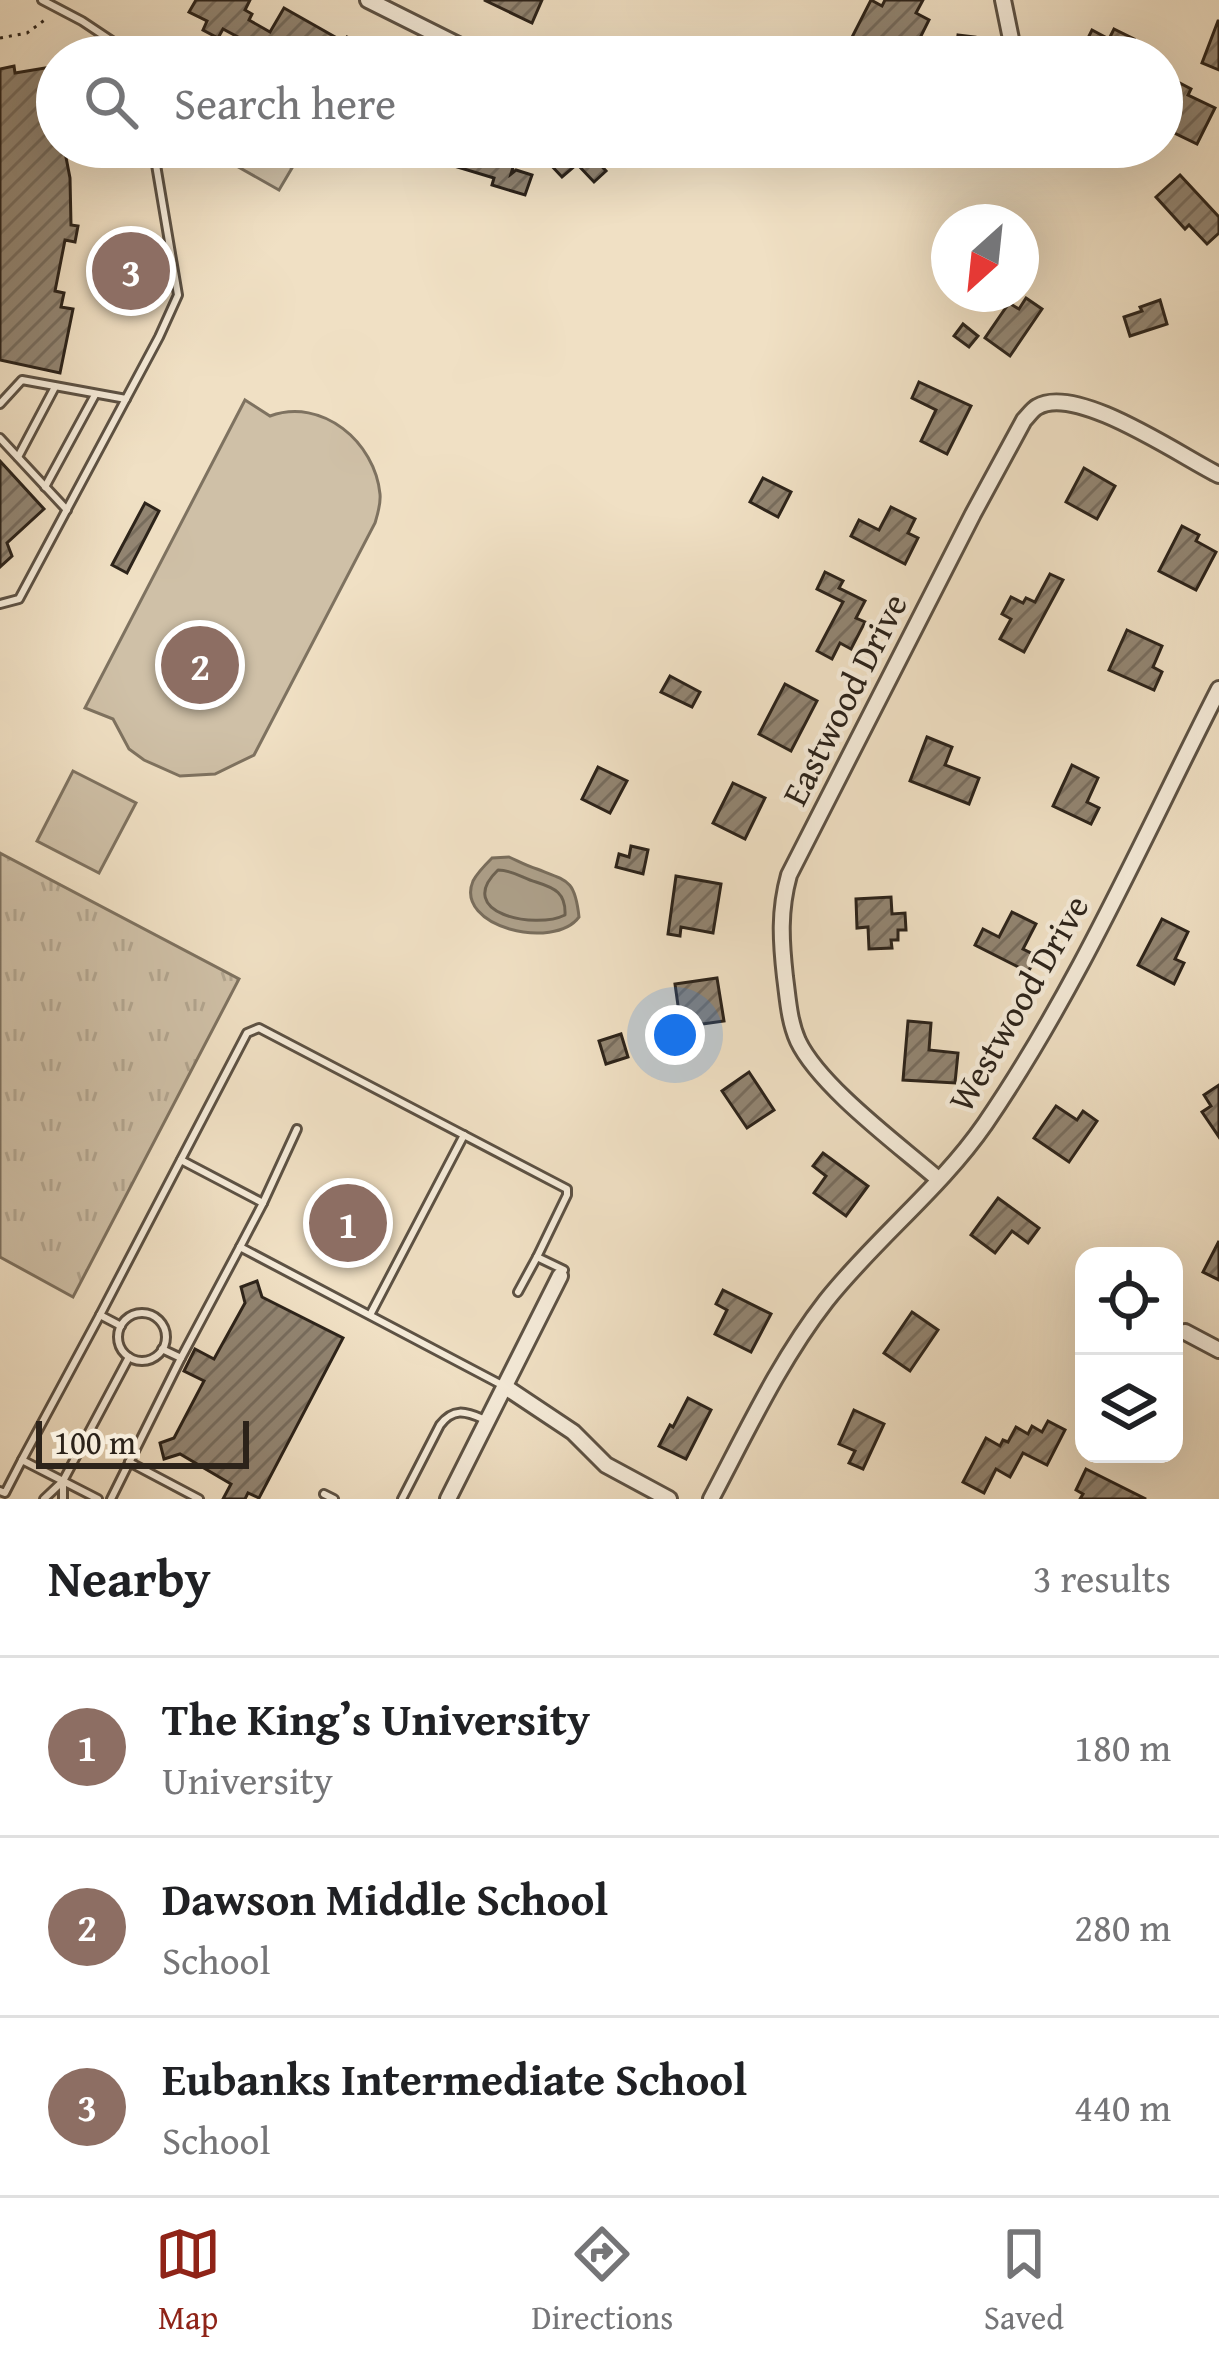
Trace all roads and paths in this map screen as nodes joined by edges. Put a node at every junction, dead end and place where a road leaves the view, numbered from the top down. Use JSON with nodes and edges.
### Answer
{"nodes":[{"id":1,"x":42,"y":0,"type":"edge"},
{"id":2,"x":368,"y":0,"type":"edge"},
{"id":3,"x":1003,"y":0,"type":"edge"},
{"id":4,"x":46,"y":19,"type":"dead end"},
{"id":5,"x":104,"y":36,"type":"edge"},
{"id":6,"x":440,"y":36,"type":"edge"},
{"id":7,"x":1010,"y":36,"type":"edge"},
{"id":8,"x":0,"y":38,"type":"edge"},
{"id":9,"x":157,"y":168,"type":"edge"},
{"id":10,"x":55,"y":386,"type":"junction"},
{"id":11,"x":95,"y":394,"type":"junction"},
{"id":12,"x":126,"y":399,"type":"junction"},
{"id":13,"x":0,"y":404,"type":"edge"},
{"id":14,"x":0,"y":438,"type":"edge"},
{"id":15,"x":18,"y":457,"type":"junction"},
{"id":16,"x":1219,"y":476,"type":"edge"},
{"id":17,"x":45,"y":487,"type":"junction"},
{"id":18,"x":67,"y":510,"type":"junction"},
{"id":19,"x":0,"y":604,"type":"edge"},
{"id":20,"x":1219,"y":689,"type":"edge"},
{"id":21,"x":297,"y":1129,"type":"dead end"},
{"id":22,"x":464,"y":1135,"type":"junction"},
{"id":23,"x":181,"y":1160,"type":"junction"},
{"id":24,"x":938,"y":1179,"type":"junction"},
{"id":25,"x":263,"y":1203,"type":"junction"},
{"id":26,"x":239,"y":1247,"type":"junction"},
{"id":27,"x":537,"y":1257,"type":"junction"},
{"id":28,"x":560,"y":1276,"type":"joint"},
{"id":29,"x":518,"y":1292,"type":"dead end"},
{"id":30,"x":100,"y":1315,"type":"junction"},
{"id":31,"x":370,"y":1315,"type":"junction"},
{"id":32,"x":121,"y":1326,"type":"junction"},
{"id":33,"x":1185,"y":1332,"type":"dead end"},
{"id":34,"x":163,"y":1349,"type":"junction"},
{"id":35,"x":1219,"y":1350,"type":"edge"},
{"id":36,"x":129,"y":1357,"type":"junction"},
{"id":37,"x":182,"y":1358,"type":"junction"},
{"id":38,"x":503,"y":1386,"type":"junction"},
{"id":39,"x":486,"y":1420,"type":"junction"},
{"id":40,"x":22,"y":1460,"type":"junction"},
{"id":41,"x":129,"y":1462,"type":"junction"},
{"id":42,"x":63,"y":1481,"type":"junction"},
{"id":43,"x":0,"y":1491,"type":"edge"},
{"id":44,"x":324,"y":1494,"type":"dead end"},
{"id":45,"x":44,"y":1499,"type":"edge"},
{"id":46,"x":63,"y":1499,"type":"edge"},
{"id":47,"x":98,"y":1499,"type":"edge"},
{"id":48,"x":111,"y":1499,"type":"edge"},
{"id":49,"x":200,"y":1499,"type":"edge"},
{"id":50,"x":334,"y":1499,"type":"edge"},
{"id":51,"x":402,"y":1499,"type":"edge"},
{"id":52,"x":448,"y":1499,"type":"edge"},
{"id":53,"x":669,"y":1499,"type":"edge"},
{"id":54,"x":711,"y":1499,"type":"edge"}],
"edges":[{"from":1,"to":5,"type":"lane"},
{"from":2,"to":6,"type":"street"},
{"from":3,"to":7,"type":"street"},
{"from":4,"to":8,"type":"path"},
{"from":9,"to":12,"type":"lane"},
{"from":10,"to":11,"type":"lane"},
{"from":10,"to":13,"type":"lane"},
{"from":10,"to":15,"type":"lane"},
{"from":11,"to":12,"type":"lane"},
{"from":11,"to":17,"type":"lane"},
{"from":12,"to":18,"type":"lane"},
{"from":14,"to":15,"type":"lane"},
{"from":15,"to":17,"type":"lane"},
{"from":16,"to":24,"type":"street","name":"Eastwood Drive"},
{"from":17,"to":18,"type":"lane"},
{"from":18,"to":19,"type":"lane"},
{"from":20,"to":24,"type":"street","name":"Westwood Drive"},
{"from":21,"to":25,"type":"lane"},
{"from":22,"to":23,"type":"lane"},
{"from":22,"to":27,"type":"lane"},
{"from":22,"to":31,"type":"lane"},
{"from":23,"to":25,"type":"lane"},
{"from":23,"to":30,"type":"lane"},
{"from":24,"to":54,"type":"street","name":"Westwood Drive"},
{"from":25,"to":26,"type":"lane"},
{"from":26,"to":31,"type":"lane"},
{"from":26,"to":37,"type":"lane"},
{"from":27,"to":28,"type":"lane"},
{"from":27,"to":29,"type":"lane"},
{"from":28,"to":38,"type":"street"},
{"from":30,"to":32,"type":"lane"},
{"from":30,"to":40,"type":"lane"},
{"from":31,"to":38,"type":"lane"},
{"from":32,"to":34,"type":"lane"},
{"from":32,"to":36,"type":"lane"},
{"from":33,"to":35,"type":"street"},
{"from":34,"to":36,"type":"lane"},
{"from":34,"to":37,"type":"lane"},
{"from":36,"to":42,"type":"lane"},
{"from":37,"to":41,"type":"lane"},
{"from":38,"to":39,"type":"street"},
{"from":38,"to":53,"type":"street"},
{"from":39,"to":51,"type":"lane"},
{"from":39,"to":52,"type":"street"},
{"from":40,"to":42,"type":"lane"},
{"from":40,"to":43,"type":"lane"},
{"from":41,"to":48,"type":"lane"},
{"from":41,"to":49,"type":"lane"},
{"from":42,"to":45,"type":"lane"},
{"from":42,"to":46,"type":"lane"},
{"from":42,"to":47,"type":"lane"},
{"from":44,"to":50,"type":"lane"}]}
